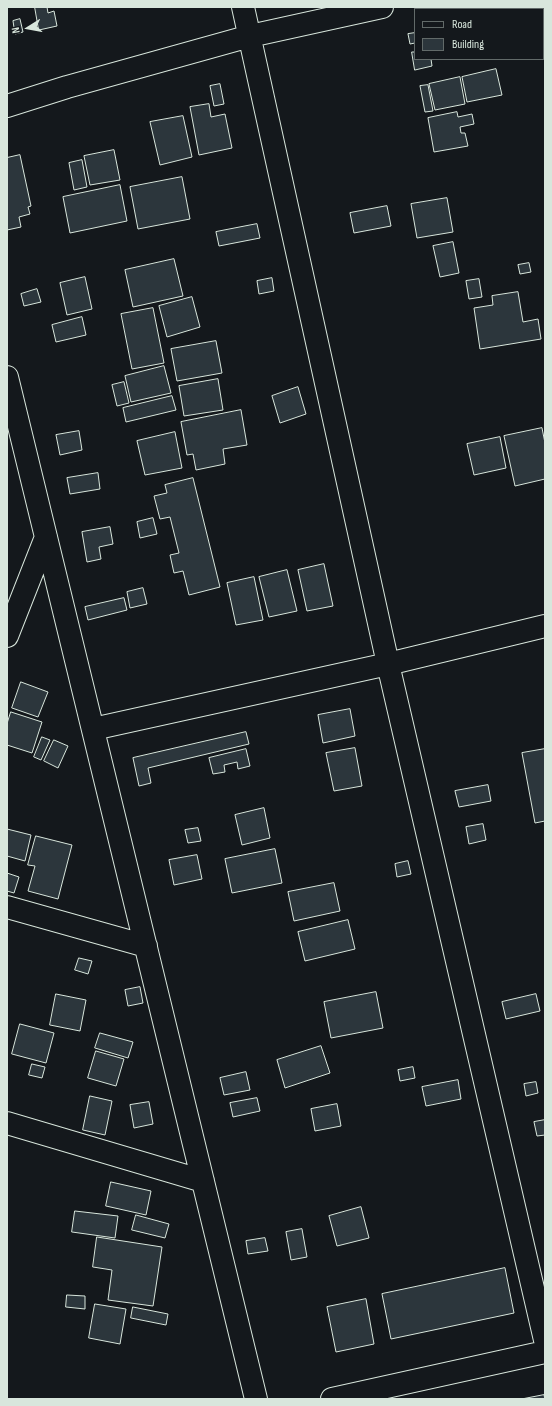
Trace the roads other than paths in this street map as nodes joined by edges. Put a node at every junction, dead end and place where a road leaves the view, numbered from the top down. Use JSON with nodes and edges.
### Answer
{"nodes":[{"id":1,"x":243,"y":7,"type":"edge"},
{"id":2,"x":382,"y":7,"type":"edge"},
{"id":3,"x":250,"y":36,"type":"junction"},
{"id":4,"x":7,"y":106,"type":"edge"},
{"id":5,"x":7,"y":377,"type":"edge"},
{"id":6,"x":13,"y":424,"type":"edge"},
{"id":7,"x":46,"y":537,"type":"junction"},
{"id":8,"x":545,"y":626,"type":"edge"},
{"id":9,"x":7,"y":636,"type":"edge"},
{"id":10,"x":388,"y":664,"type":"junction"},
{"id":11,"x":93,"y":729,"type":"junction"},
{"id":12,"x":7,"y":907,"type":"edge"},
{"id":13,"x":146,"y":946,"type":"junction"},
{"id":14,"x":7,"y":1123,"type":"edge"},
{"id":15,"x":203,"y":1181,"type":"junction"},
{"id":16,"x":545,"y":1340,"type":"edge"},
{"id":17,"x":545,"y":1352,"type":"edge"},
{"id":18,"x":256,"y":1399,"type":"edge"},
{"id":19,"x":332,"y":1399,"type":"edge"}],
"edges":[{"from":1,"to":3,"type":"street"},
{"from":2,"to":3,"type":"street"},
{"from":3,"to":4,"type":"street"},
{"from":3,"to":10,"type":"street"},
{"from":5,"to":6,"type":"street"},
{"from":6,"to":7,"type":"street"},
{"from":7,"to":9,"type":"street"},
{"from":7,"to":11,"type":"street"},
{"from":8,"to":10,"type":"street"},
{"from":10,"to":11,"type":"street"},
{"from":10,"to":16,"type":"street"},
{"from":11,"to":13,"type":"street"},
{"from":12,"to":13,"type":"street"},
{"from":13,"to":15,"type":"street"},
{"from":14,"to":15,"type":"street"},
{"from":15,"to":18,"type":"street"},
{"from":17,"to":19,"type":"street"}]}
